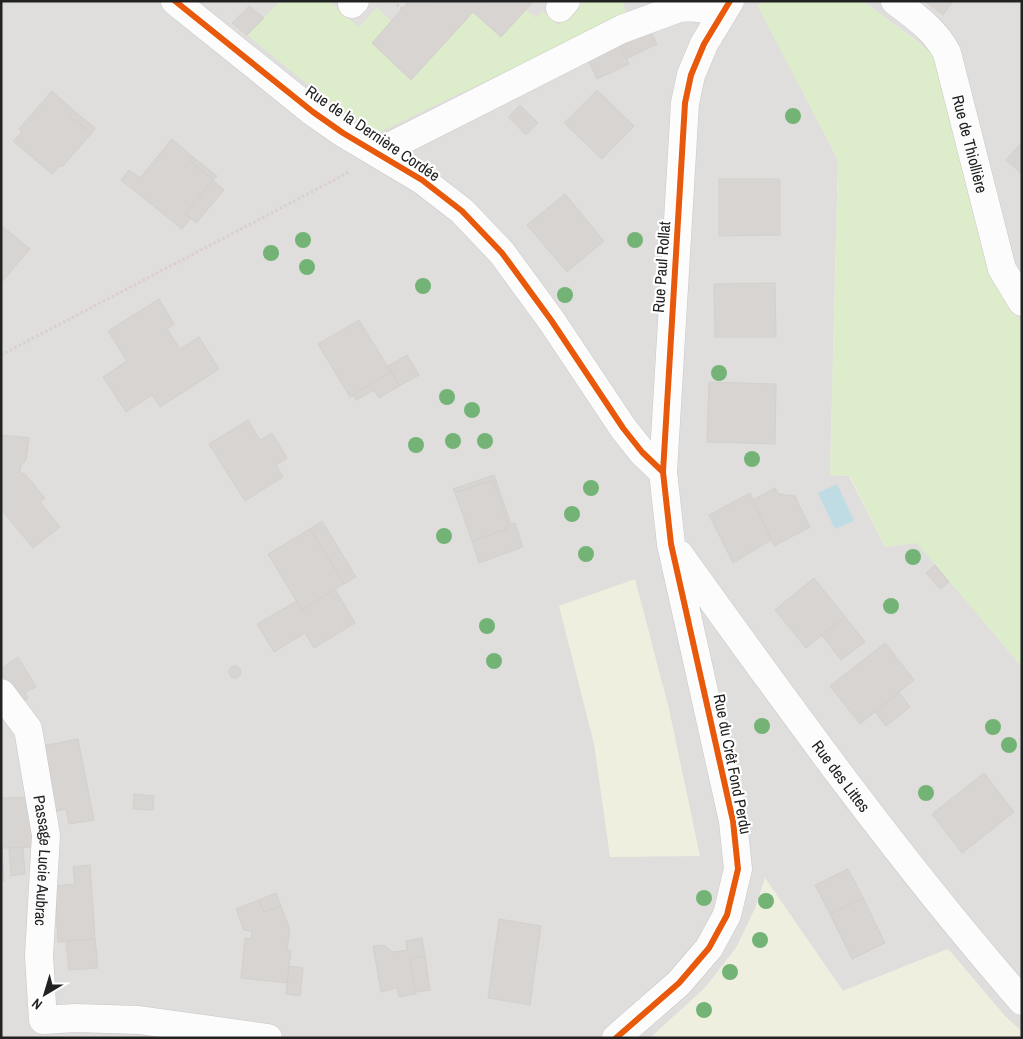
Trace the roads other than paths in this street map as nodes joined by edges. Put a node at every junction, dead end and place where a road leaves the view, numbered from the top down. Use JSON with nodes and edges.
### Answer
{"nodes":[{"id":1,"x":175,"y":1,"type":"edge"},
{"id":2,"x":895,"y":1,"type":"edge"},
{"id":3,"x":726,"y":7,"type":"edge"},
{"id":4,"x":377,"y":153,"type":"junction"},
{"id":5,"x":1022,"y":302,"type":"edge"},
{"id":6,"x":663,"y":472,"type":"junction"},
{"id":7,"x":671,"y":544,"type":"junction"},
{"id":8,"x":1,"y":693,"type":"edge"},
{"id":9,"x":1022,"y":1001,"type":"edge"},
{"id":10,"x":268,"y":1038,"type":"edge"},
{"id":11,"x":616,"y":1038,"type":"edge"}],
"edges":[{"from":1,"to":4,"type":"street","name":"Rue de la Dernière Cordée"},
{"from":2,"to":5,"type":"street","name":"Rue de Thiollière"},
{"from":3,"to":4,"type":"street"},
{"from":3,"to":6,"type":"street","name":"Rue Paul Rollat"},
{"from":4,"to":6,"type":"street","name":"Rue de la Dernière Cordée"},
{"from":6,"to":7,"type":"street","name":"Rue Paul Rollat"},
{"from":7,"to":9,"type":"street","name":"Rue des Littes"},
{"from":7,"to":11,"type":"street","name":"Rue du Crêt Fond Perdu"},
{"from":8,"to":10,"type":"street","name":"Passage Lucie Aubrac"}]}
